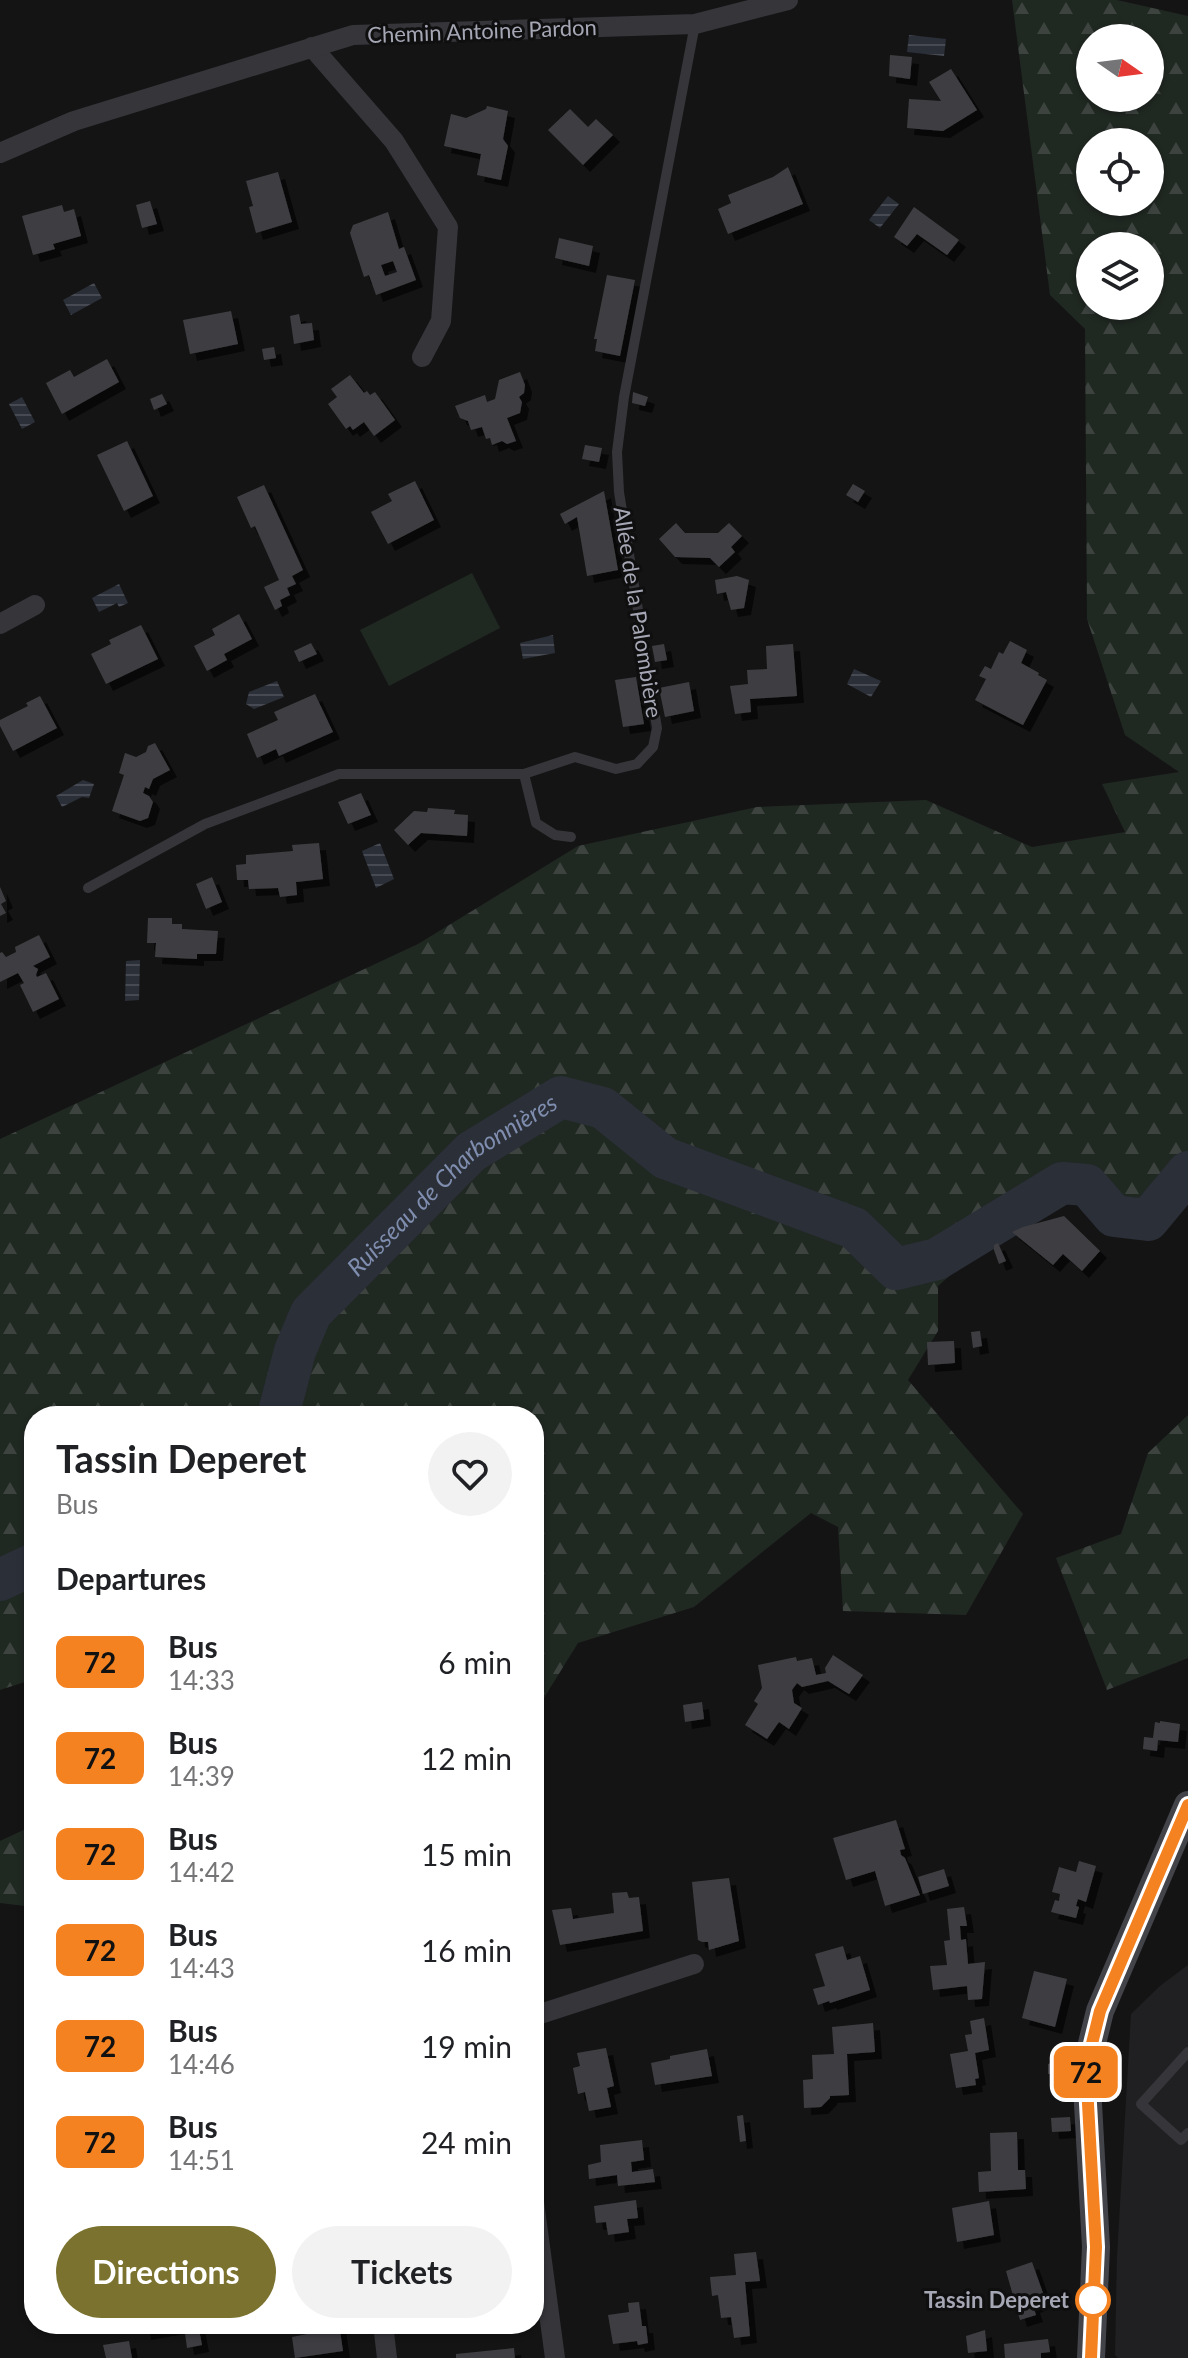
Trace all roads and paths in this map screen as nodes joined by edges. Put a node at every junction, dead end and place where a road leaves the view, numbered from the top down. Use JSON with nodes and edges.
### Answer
{"nodes":[{"id":1,"x":788,"y":0,"type":"edge"},
{"id":2,"x":736,"y":6,"type":"edge"},
{"id":3,"x":695,"y":24,"type":"junction"},
{"id":4,"x":312,"y":47,"type":"junction"},
{"id":5,"x":0,"y":153,"type":"edge"},
{"id":6,"x":422,"y":357,"type":"dead end"},
{"id":7,"x":35,"y":605,"type":"dead end"},
{"id":8,"x":0,"y":624,"type":"edge"},
{"id":9,"x":524,"y":774,"type":"junction"},
{"id":10,"x":571,"y":837,"type":"dead end"},
{"id":11,"x":88,"y":888,"type":"dead end"},
{"id":12,"x":1188,"y":1805,"type":"edge"},
{"id":13,"x":694,"y":1964,"type":"dead end"},
{"id":14,"x":544,"y":2013,"type":"edge"},
{"id":15,"x":1188,"y":2052,"type":"edge"},
{"id":16,"x":1188,"y":2133,"type":"edge"},
{"id":17,"x":544,"y":2276,"type":"edge"},
{"id":18,"x":384,"y":2334,"type":"edge"},
{"id":19,"x":387,"y":2358,"type":"edge"},
{"id":20,"x":555,"y":2358,"type":"edge"},
{"id":21,"x":1091,"y":2358,"type":"edge"}],
"edges":[{"from":1,"to":2,"type":"street","name":"Chemin Antoine Pardon"},
{"from":2,"to":3,"type":"street","name":"Chemin Antoine Pardon"},
{"from":3,"to":4,"type":"street","name":"Chemin Antoine Pardon"},
{"from":3,"to":9,"type":"lane","name":"Allée de la Palombière"},
{"from":4,"to":5,"type":"street","name":"Chemin Antoine Pardon"},
{"from":4,"to":6,"type":"street"},
{"from":7,"to":8,"type":"street"},
{"from":9,"to":10,"type":"lane"},
{"from":9,"to":11,"type":"lane","name":"Allée de la Palombière"},
{"from":12,"to":21,"type":"main road"},
{"from":13,"to":14,"type":"street"},
{"from":15,"to":16,"type":"lane"},
{"from":17,"to":20,"type":"street"},
{"from":18,"to":19,"type":"street"}]}
